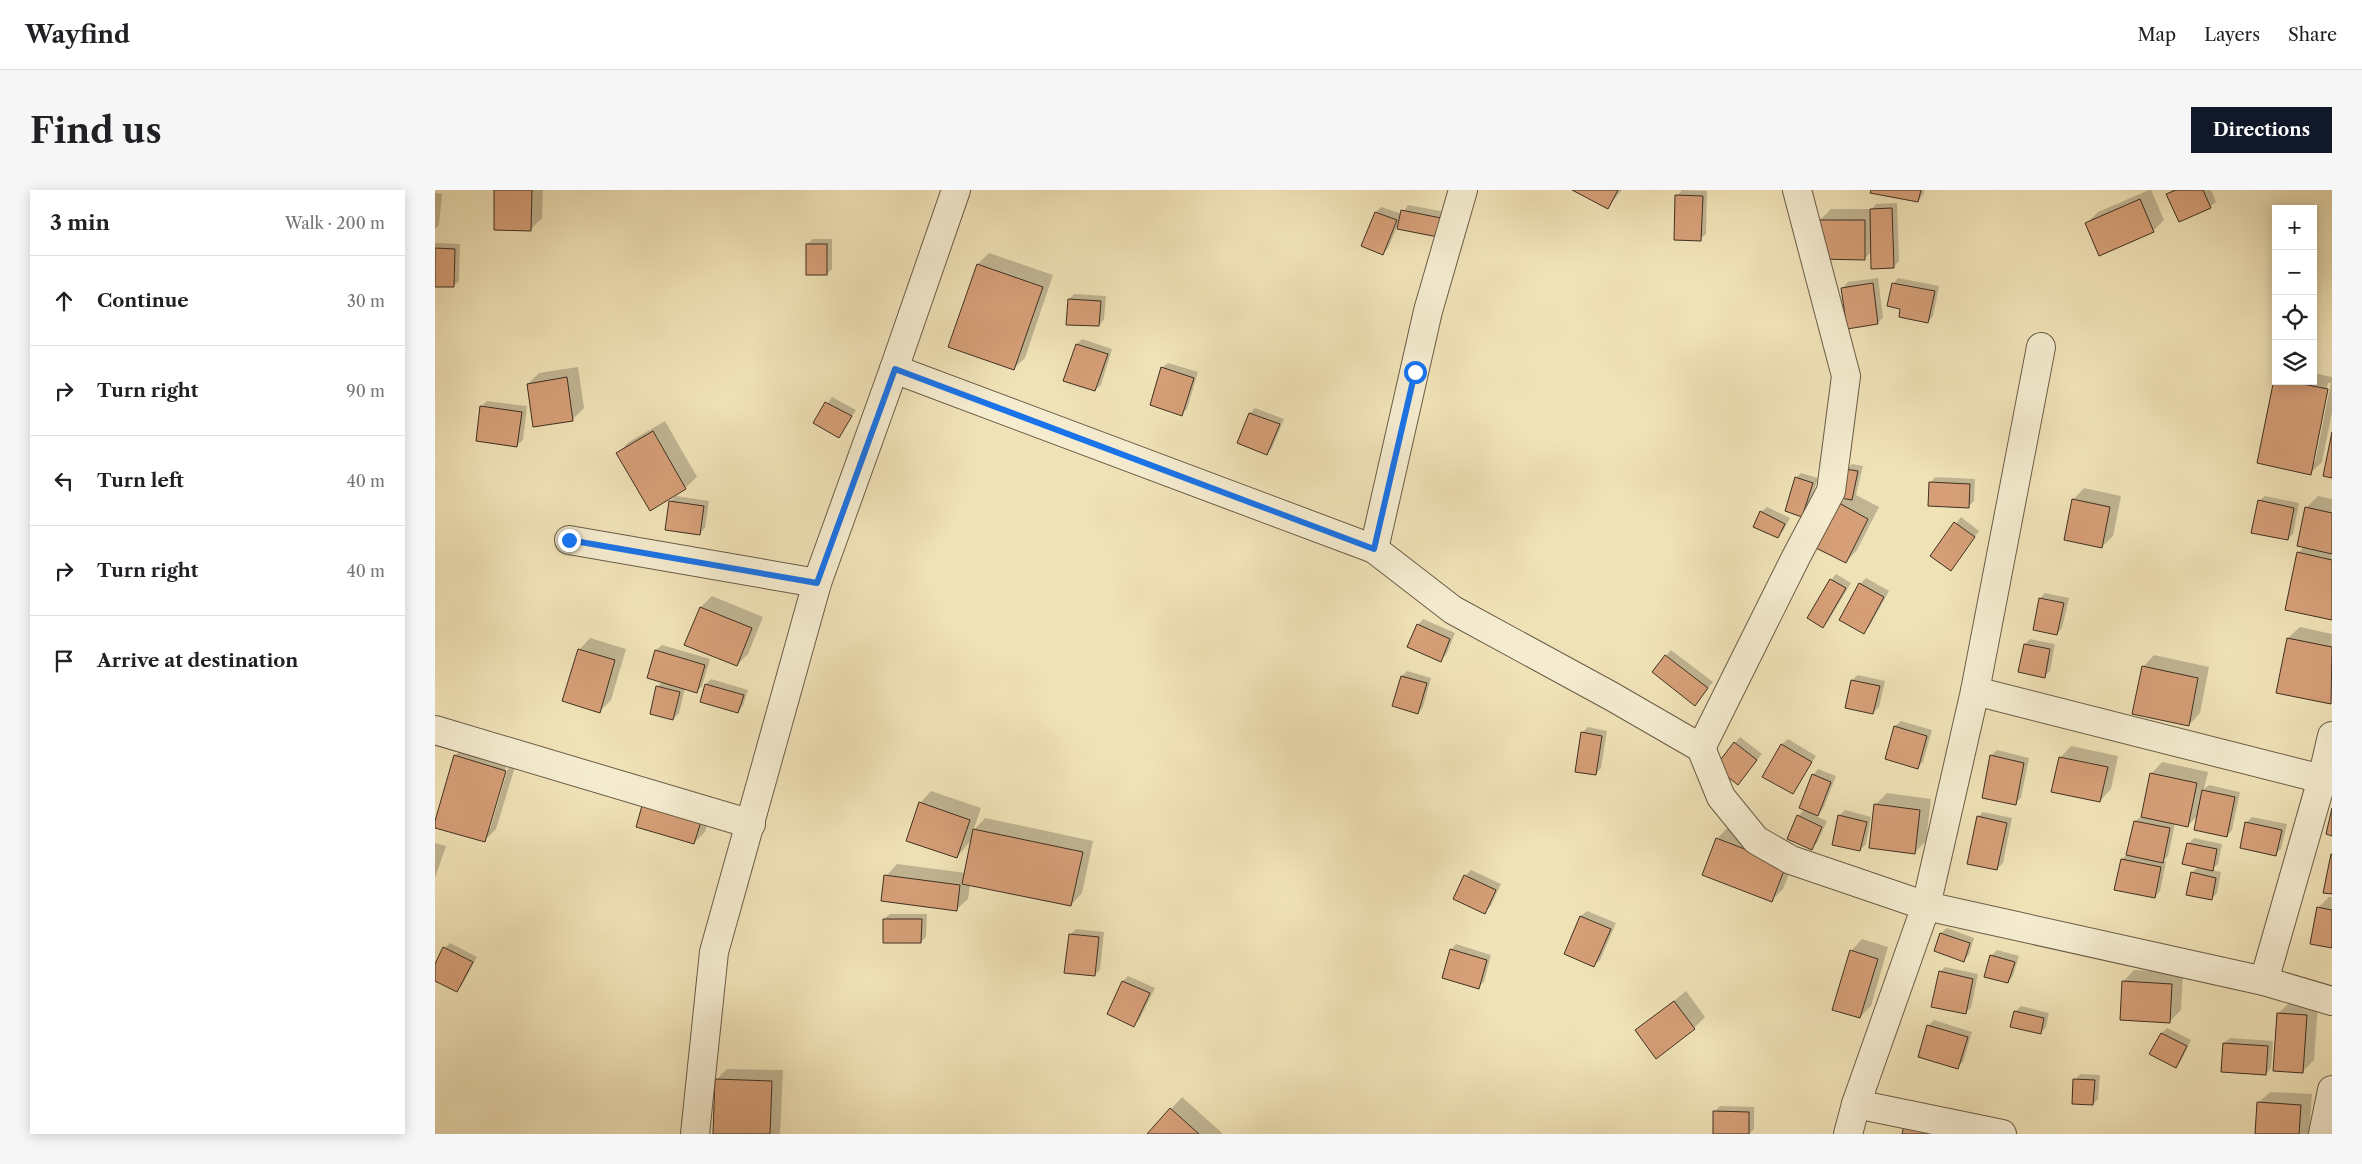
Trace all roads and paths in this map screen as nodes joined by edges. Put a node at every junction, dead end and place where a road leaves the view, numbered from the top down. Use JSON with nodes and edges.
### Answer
{"nodes":[{"id":1,"x":956,"y":190,"type":"edge"},
{"id":2,"x":1463,"y":190,"type":"edge"},
{"id":3,"x":1797,"y":190,"type":"edge"},
{"id":4,"x":2041,"y":347,"type":"dead end"},
{"id":5,"x":895,"y":369,"type":"junction"},
{"id":6,"x":569,"y":540,"type":"dead end"},
{"id":7,"x":1374,"y":549,"type":"junction"},
{"id":8,"x":817,"y":583,"type":"junction"},
{"id":9,"x":1975,"y":691,"type":"junction"},
{"id":10,"x":435,"y":730,"type":"edge"},
{"id":11,"x":2332,"y":736,"type":"edge"},
{"id":12,"x":1701,"y":748,"type":"junction"},
{"id":13,"x":2322,"y":779,"type":"junction"},
{"id":14,"x":751,"y":824,"type":"junction"},
{"id":15,"x":1926,"y":906,"type":"junction"},
{"id":16,"x":2264,"y":981,"type":"junction"},
{"id":17,"x":2332,"y":1001,"type":"edge"},
{"id":18,"x":2332,"y":1090,"type":"edge"},
{"id":19,"x":1856,"y":1104,"type":"junction"},
{"id":20,"x":695,"y":1134,"type":"edge"},
{"id":21,"x":1848,"y":1134,"type":"edge"},
{"id":22,"x":2002,"y":1134,"type":"edge"},
{"id":23,"x":2323,"y":1134,"type":"edge"}],
"edges":[{"from":1,"to":5,"type":"street"},
{"from":2,"to":7,"type":"street"},
{"from":3,"to":12,"type":"street"},
{"from":4,"to":9,"type":"street"},
{"from":5,"to":7,"type":"street"},
{"from":5,"to":8,"type":"street"},
{"from":6,"to":8,"type":"street"},
{"from":7,"to":12,"type":"street"},
{"from":8,"to":14,"type":"street"},
{"from":9,"to":13,"type":"street"},
{"from":9,"to":15,"type":"street"},
{"from":10,"to":14,"type":"street"},
{"from":11,"to":13,"type":"street"},
{"from":12,"to":15,"type":"street"},
{"from":13,"to":16,"type":"street"},
{"from":14,"to":20,"type":"street"},
{"from":15,"to":16,"type":"street"},
{"from":15,"to":19,"type":"street"},
{"from":16,"to":17,"type":"street"},
{"from":18,"to":23,"type":"street"},
{"from":19,"to":21,"type":"street"},
{"from":19,"to":22,"type":"street"}]}
